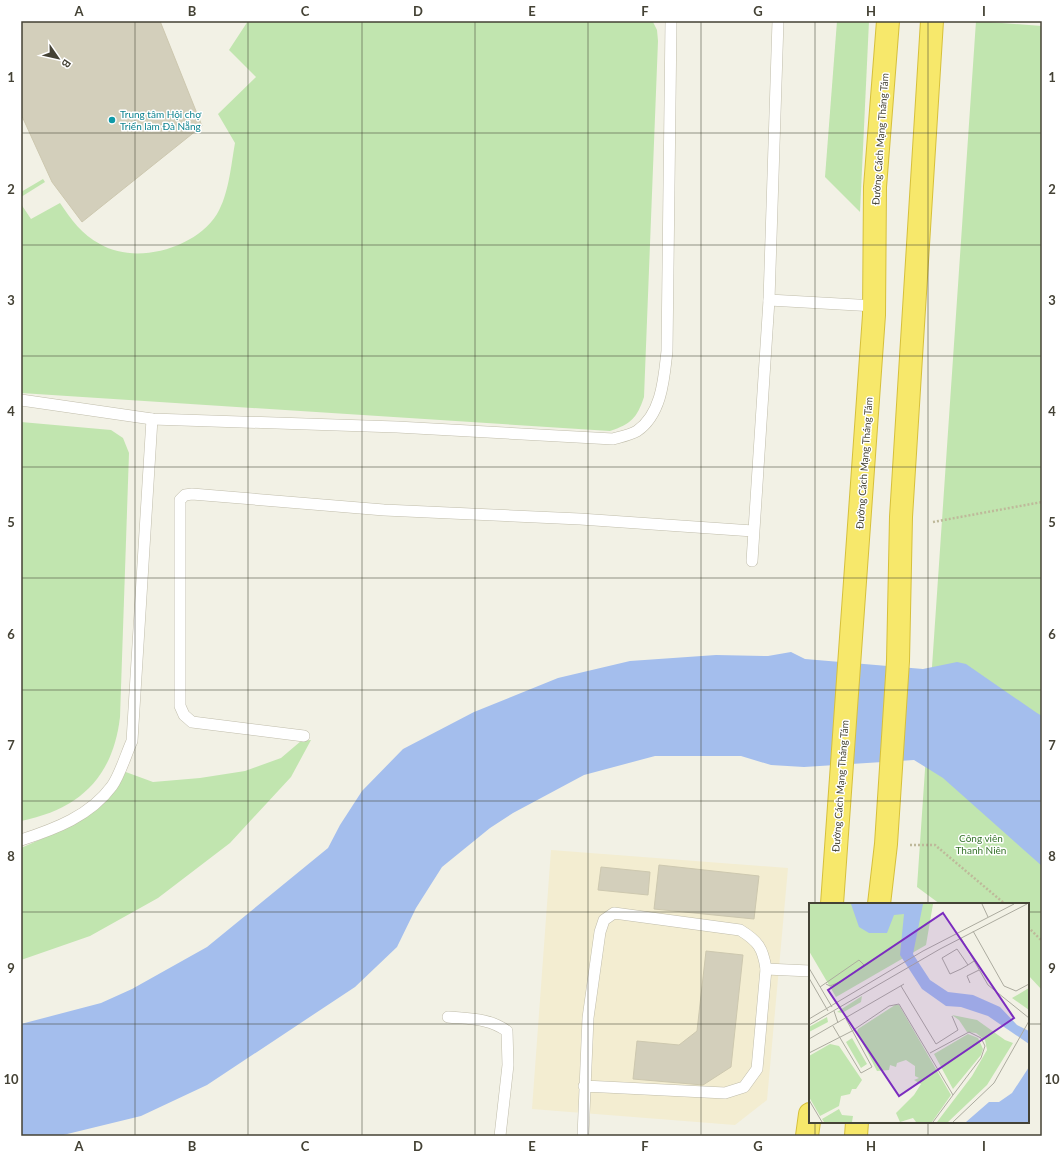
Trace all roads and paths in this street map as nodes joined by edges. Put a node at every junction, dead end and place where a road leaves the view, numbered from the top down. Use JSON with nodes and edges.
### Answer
{"nodes":[{"id":1,"x":671,"y":21,"type":"edge"},
{"id":2,"x":778,"y":21,"type":"edge"},
{"id":3,"x":888,"y":21,"type":"edge"},
{"id":4,"x":932,"y":21,"type":"edge"},
{"id":5,"x":769,"y":300,"type":"junction"},
{"id":6,"x":875,"y":306,"type":"junction"},
{"id":7,"x":21,"y":400,"type":"edge"},
{"id":8,"x":152,"y":418,"type":"junction"},
{"id":9,"x":1042,"y":502,"type":"edge"},
{"id":10,"x":933,"y":522,"type":"dead end"},
{"id":11,"x":753,"y":531,"type":"junction"},
{"id":12,"x":752,"y":561,"type":"dead end"},
{"id":13,"x":304,"y":736,"type":"dead end"},
{"id":14,"x":21,"y":840,"type":"edge"},
{"id":15,"x":886,"y":844,"type":"junction"},
{"id":16,"x":832,"y":903,"type":"edge"},
{"id":17,"x":880,"y":903,"type":"edge"},
{"id":18,"x":1004,"y":903,"type":"edge"},
{"id":19,"x":1029,"y":928,"type":"edge"},
{"id":20,"x":1042,"y":941,"type":"edge"},
{"id":21,"x":766,"y":969,"type":"junction"},
{"id":22,"x":809,"y":971,"type":"edge"},
{"id":23,"x":448,"y":1017,"type":"dead end"},
{"id":24,"x":584,"y":1086,"type":"junction"},
{"id":25,"x":809,"y":1121,"type":"edge"},
{"id":26,"x":857,"y":1123,"type":"edge"},
{"id":27,"x":500,"y":1136,"type":"edge"},
{"id":28,"x":583,"y":1136,"type":"edge"},
{"id":29,"x":807,"y":1136,"type":"edge"},
{"id":30,"x":856,"y":1136,"type":"edge"}],
"edges":[{"from":1,"to":8,"type":"lane"},
{"from":2,"to":5,"type":"lane"},
{"from":3,"to":6,"type":"highway","name":"Đường Cách Mạng Tháng Tám"},
{"from":4,"to":15,"type":"highway"},
{"from":5,"to":6,"type":"lane"},
{"from":5,"to":11,"type":"lane"},
{"from":6,"to":16,"type":"highway","name":"Đường Cách Mạng Tháng Tám"},
{"from":7,"to":8,"type":"lane"},
{"from":8,"to":14,"type":"lane"},
{"from":9,"to":10,"type":"path"},
{"from":11,"to":12,"type":"lane"},
{"from":11,"to":13,"type":"lane"},
{"from":15,"to":17,"type":"highway"},
{"from":15,"to":18,"type":"path"},
{"from":19,"to":20,"type":"path"},
{"from":21,"to":22,"type":"lane"},
{"from":21,"to":24,"type":"lane"},
{"from":21,"to":24,"type":"lane"},
{"from":23,"to":27,"type":"lane"},
{"from":24,"to":28,"type":"lane"},
{"from":25,"to":29,"type":"highway"},
{"from":26,"to":30,"type":"highway"}]}
